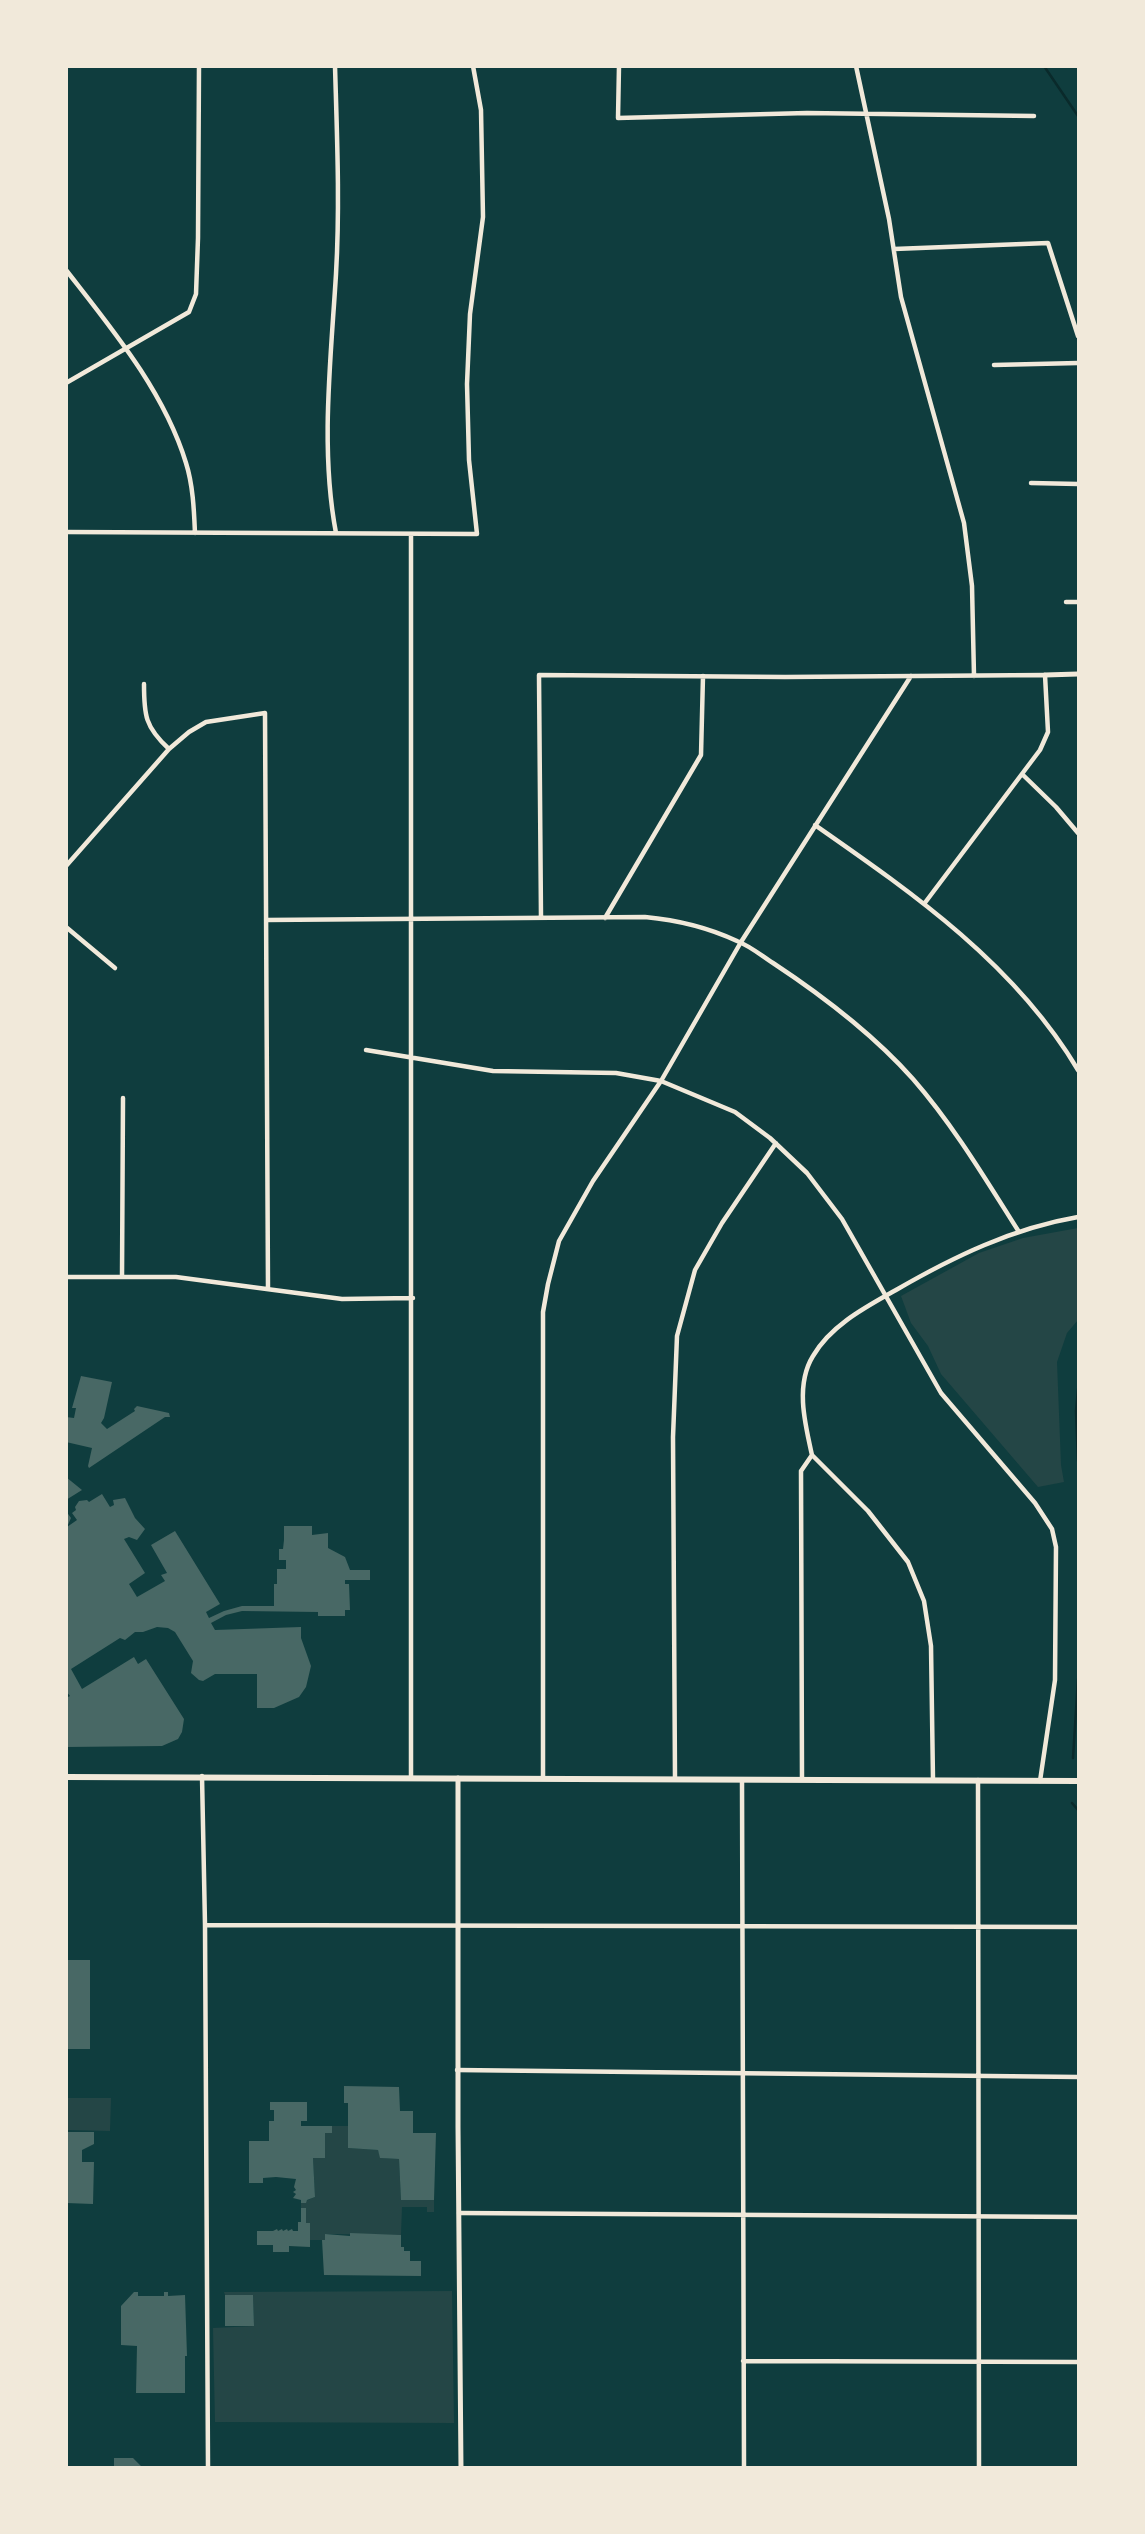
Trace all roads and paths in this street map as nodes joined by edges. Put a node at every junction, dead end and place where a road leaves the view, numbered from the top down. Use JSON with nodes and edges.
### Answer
{"nodes":[{"id":1,"x":199,"y":66,"type":"edge"},
{"id":2,"x":335,"y":66,"type":"edge"},
{"id":3,"x":473,"y":66,"type":"edge"},
{"id":4,"x":619,"y":66,"type":"edge"},
{"id":5,"x":856,"y":66,"type":"edge"},
{"id":6,"x":867,"y":114,"type":"junction"},
{"id":7,"x":1034,"y":116,"type":"dead end"},
{"id":8,"x":894,"y":249,"type":"junction"},
{"id":9,"x":66,"y":270,"type":"edge"},
{"id":10,"x":1079,"y":335,"type":"edge"},
{"id":11,"x":125,"y":349,"type":"junction"},
{"id":12,"x":1079,"y":363,"type":"edge"},
{"id":13,"x":994,"y":365,"type":"dead end"},
{"id":14,"x":66,"y":383,"type":"edge"},
{"id":15,"x":1031,"y":483,"type":"dead end"},
{"id":16,"x":1079,"y":484,"type":"edge"},
{"id":17,"x":66,"y":532,"type":"edge"},
{"id":18,"x":195,"y":533,"type":"junction"},
{"id":19,"x":336,"y":533,"type":"junction"},
{"id":20,"x":411,"y":534,"type":"junction"},
{"id":21,"x":1066,"y":602,"type":"dead end"},
{"id":22,"x":1079,"y":602,"type":"edge"},
{"id":23,"x":1079,"y":674,"type":"edge"},
{"id":24,"x":1045,"y":675,"type":"junction"},
{"id":25,"x":703,"y":676,"type":"junction"},
{"id":26,"x":911,"y":676,"type":"junction"},
{"id":27,"x":974,"y":676,"type":"junction"},
{"id":28,"x":144,"y":684,"type":"dead end"},
{"id":29,"x":169,"y":749,"type":"junction"},
{"id":30,"x":1023,"y":775,"type":"junction"},
{"id":31,"x":815,"y":824,"type":"junction"},
{"id":32,"x":1079,"y":833,"type":"edge"},
{"id":33,"x":66,"y":866,"type":"edge"},
{"id":34,"x":924,"y":904,"type":"junction"},
{"id":35,"x":541,"y":918,"type":"junction"},
{"id":36,"x":412,"y":919,"type":"junction"},
{"id":37,"x":604,"y":919,"type":"junction"},
{"id":38,"x":266,"y":920,"type":"junction"},
{"id":39,"x":66,"y":927,"type":"edge"},
{"id":40,"x":741,"y":942,"type":"junction"},
{"id":41,"x":115,"y":968,"type":"dead end"},
{"id":42,"x":366,"y":1050,"type":"dead end"},
{"id":43,"x":409,"y":1057,"type":"junction"},
{"id":44,"x":1079,"y":1070,"type":"edge"},
{"id":45,"x":661,"y":1081,"type":"junction"},
{"id":46,"x":123,"y":1098,"type":"dead end"},
{"id":47,"x":776,"y":1143,"type":"junction"},
{"id":48,"x":1079,"y":1217,"type":"edge"},
{"id":49,"x":1020,"y":1232,"type":"junction"},
{"id":50,"x":66,"y":1277,"type":"edge"},
{"id":51,"x":122,"y":1277,"type":"junction"},
{"id":52,"x":268,"y":1289,"type":"junction"},
{"id":53,"x":884,"y":1296,"type":"junction"},
{"id":54,"x":413,"y":1298,"type":"junction"},
{"id":55,"x":812,"y":1455,"type":"junction"},
{"id":56,"x":202,"y":1776,"type":"junction"},
{"id":57,"x":66,"y":1777,"type":"edge"},
{"id":58,"x":411,"y":1777,"type":"junction"},
{"id":59,"x":458,"y":1778,"type":"junction"},
{"id":60,"x":543,"y":1778,"type":"junction"},
{"id":61,"x":675,"y":1779,"type":"junction"},
{"id":62,"x":742,"y":1779,"type":"junction"},
{"id":63,"x":802,"y":1779,"type":"junction"},
{"id":64,"x":933,"y":1780,"type":"junction"},
{"id":65,"x":978,"y":1780,"type":"junction"},
{"id":66,"x":1040,"y":1780,"type":"junction"},
{"id":67,"x":1079,"y":1781,"type":"edge"},
{"id":68,"x":205,"y":1925,"type":"junction"},
{"id":69,"x":458,"y":1925,"type":"junction"},
{"id":70,"x":743,"y":1927,"type":"junction"},
{"id":71,"x":978,"y":1927,"type":"junction"},
{"id":72,"x":1079,"y":1927,"type":"edge"},
{"id":73,"x":457,"y":2070,"type":"junction"},
{"id":74,"x":743,"y":2072,"type":"junction"},
{"id":75,"x":979,"y":2075,"type":"junction"},
{"id":76,"x":1079,"y":2077,"type":"edge"},
{"id":77,"x":459,"y":2213,"type":"junction"},
{"id":78,"x":743,"y":2216,"type":"junction"},
{"id":79,"x":979,"y":2217,"type":"junction"},
{"id":80,"x":1079,"y":2217,"type":"edge"},
{"id":81,"x":743,"y":2361,"type":"junction"},
{"id":82,"x":979,"y":2361,"type":"junction"},
{"id":83,"x":1079,"y":2362,"type":"edge"},
{"id":84,"x":208,"y":2468,"type":"edge"},
{"id":85,"x":461,"y":2468,"type":"edge"},
{"id":86,"x":744,"y":2468,"type":"edge"},
{"id":87,"x":979,"y":2468,"type":"edge"}],
"edges":[{"from":1,"to":11,"type":"street"},
{"from":2,"to":19,"type":"street"},
{"from":3,"to":20,"type":"street"},
{"from":4,"to":6,"type":"street"},
{"from":5,"to":6,"type":"street"},
{"from":6,"to":7,"type":"street"},
{"from":6,"to":8,"type":"street"},
{"from":8,"to":10,"type":"street"},
{"from":8,"to":27,"type":"street"},
{"from":9,"to":11,"type":"street"},
{"from":11,"to":14,"type":"street"},
{"from":11,"to":18,"type":"street"},
{"from":12,"to":13,"type":"street"},
{"from":15,"to":16,"type":"street"},
{"from":17,"to":18,"type":"street"},
{"from":18,"to":19,"type":"street"},
{"from":19,"to":20,"type":"street"},
{"from":20,"to":36,"type":"street"},
{"from":21,"to":22,"type":"street"},
{"from":23,"to":24,"type":"street"},
{"from":24,"to":27,"type":"street"},
{"from":24,"to":30,"type":"street"},
{"from":25,"to":26,"type":"street"},
{"from":25,"to":35,"type":"street"},
{"from":25,"to":37,"type":"street"},
{"from":26,"to":27,"type":"street"},
{"from":26,"to":31,"type":"street"},
{"from":28,"to":29,"type":"street"},
{"from":29,"to":33,"type":"street"},
{"from":29,"to":38,"type":"street"},
{"from":30,"to":32,"type":"street"},
{"from":30,"to":34,"type":"street"},
{"from":31,"to":34,"type":"street"},
{"from":31,"to":40,"type":"street"},
{"from":34,"to":44,"type":"street"},
{"from":35,"to":36,"type":"street"},
{"from":35,"to":37,"type":"street"},
{"from":36,"to":38,"type":"street"},
{"from":36,"to":43,"type":"street"},
{"from":37,"to":40,"type":"street"},
{"from":38,"to":52,"type":"street"},
{"from":39,"to":41,"type":"street"},
{"from":40,"to":45,"type":"street"},
{"from":40,"to":49,"type":"street"},
{"from":42,"to":43,"type":"street"},
{"from":43,"to":45,"type":"street"},
{"from":43,"to":54,"type":"street"},
{"from":45,"to":47,"type":"street"},
{"from":45,"to":60,"type":"street"},
{"from":46,"to":51,"type":"street"},
{"from":47,"to":53,"type":"street"},
{"from":47,"to":61,"type":"street"},
{"from":48,"to":49,"type":"street"},
{"from":49,"to":53,"type":"street"},
{"from":50,"to":51,"type":"street"},
{"from":51,"to":52,"type":"street"},
{"from":52,"to":54,"type":"street"},
{"from":53,"to":55,"type":"street"},
{"from":53,"to":66,"type":"street"},
{"from":54,"to":58,"type":"street"},
{"from":55,"to":63,"type":"street"},
{"from":55,"to":64,"type":"street"},
{"from":56,"to":57,"type":"main road"},
{"from":56,"to":58,"type":"main road"},
{"from":56,"to":68,"type":"street"},
{"from":58,"to":59,"type":"main road"},
{"from":59,"to":60,"type":"main road"},
{"from":59,"to":69,"type":"street"},
{"from":60,"to":61,"type":"main road"},
{"from":61,"to":62,"type":"main road"},
{"from":62,"to":63,"type":"main road"},
{"from":62,"to":70,"type":"street"},
{"from":63,"to":64,"type":"main road"},
{"from":64,"to":65,"type":"main road"},
{"from":65,"to":66,"type":"main road"},
{"from":65,"to":71,"type":"street"},
{"from":66,"to":67,"type":"main road"},
{"from":68,"to":69,"type":"street"},
{"from":68,"to":84,"type":"street"},
{"from":69,"to":70,"type":"street"},
{"from":69,"to":73,"type":"street"},
{"from":70,"to":71,"type":"street"},
{"from":70,"to":74,"type":"street"},
{"from":71,"to":72,"type":"street"},
{"from":71,"to":75,"type":"street"},
{"from":73,"to":74,"type":"street"},
{"from":73,"to":77,"type":"street"},
{"from":74,"to":75,"type":"street"},
{"from":74,"to":78,"type":"street"},
{"from":75,"to":76,"type":"street"},
{"from":75,"to":79,"type":"street"},
{"from":77,"to":78,"type":"street"},
{"from":77,"to":85,"type":"street"},
{"from":78,"to":79,"type":"street"},
{"from":78,"to":81,"type":"street"},
{"from":79,"to":80,"type":"street"},
{"from":79,"to":82,"type":"street"},
{"from":81,"to":82,"type":"street"},
{"from":81,"to":86,"type":"street"},
{"from":82,"to":83,"type":"street"},
{"from":82,"to":87,"type":"street"}]}
